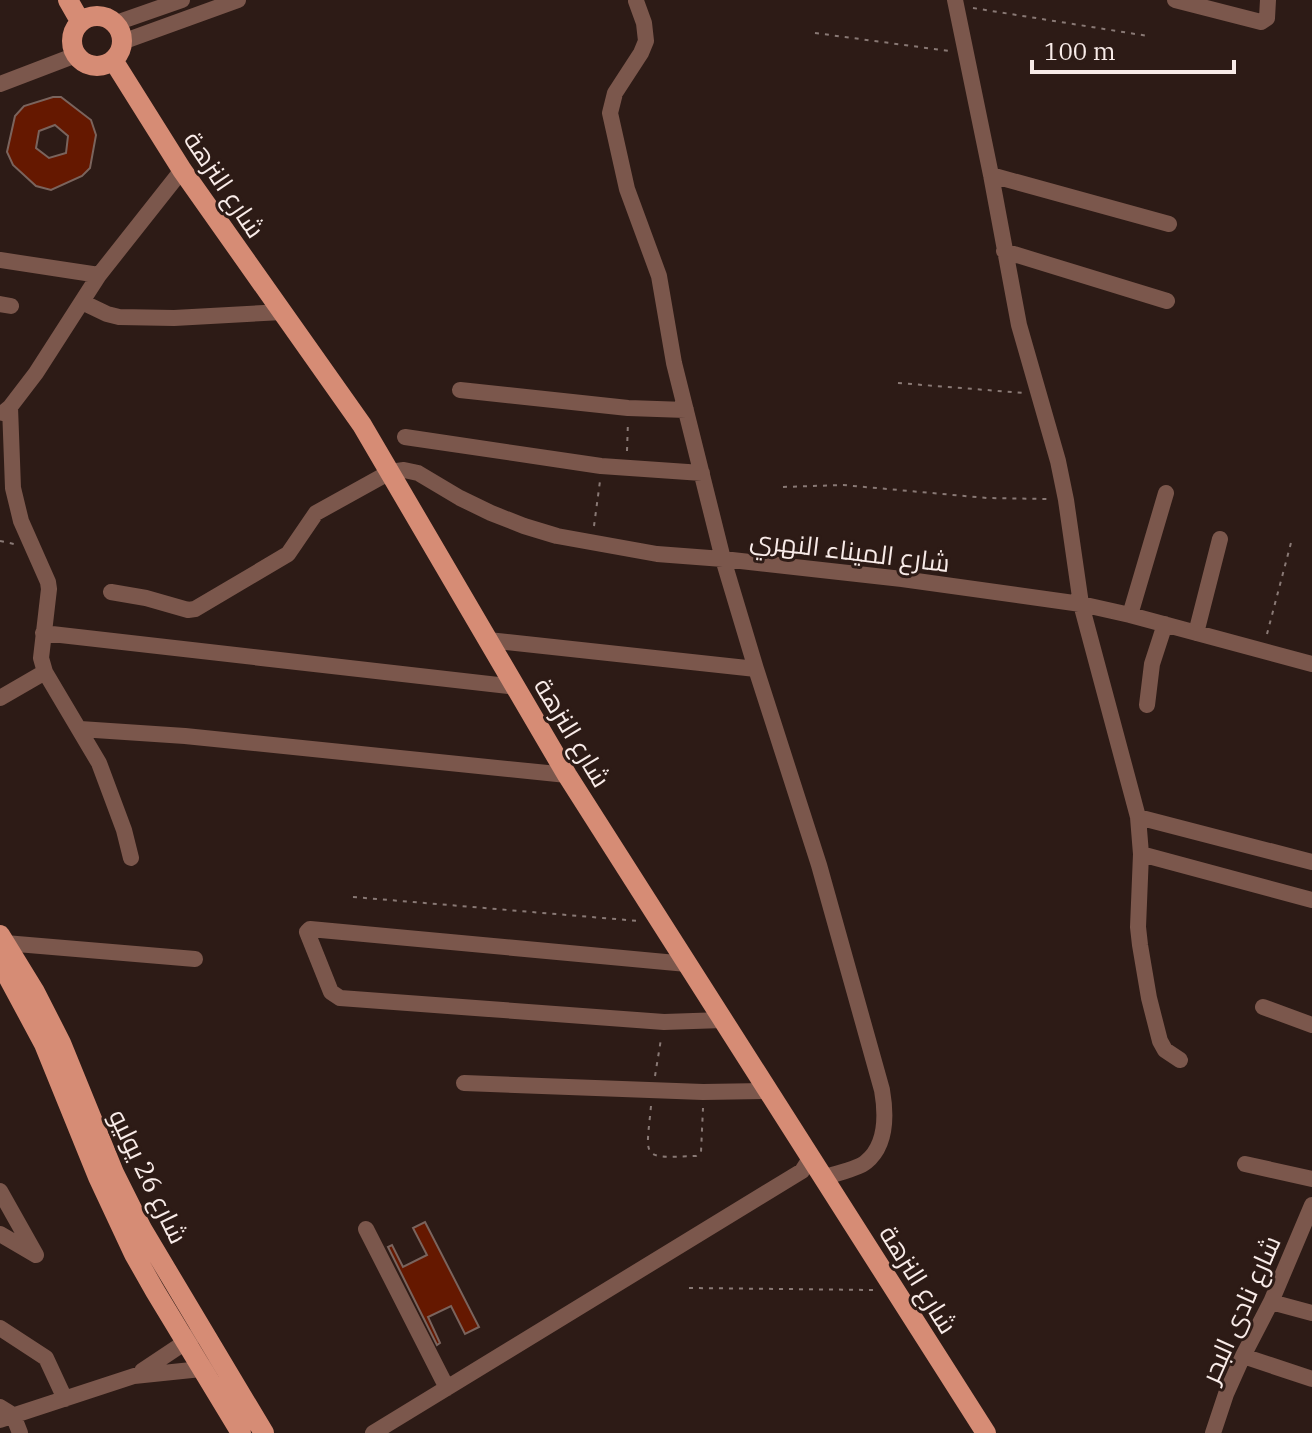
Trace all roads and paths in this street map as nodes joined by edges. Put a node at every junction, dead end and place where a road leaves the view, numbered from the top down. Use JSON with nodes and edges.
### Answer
{"nodes":[{"id":1,"x":68,"y":0,"type":"edge"},
{"id":2,"x":238,"y":0,"type":"edge"},
{"id":3,"x":1175,"y":0,"type":"edge"},
{"id":4,"x":1268,"y":0,"type":"edge"},
{"id":5,"x":636,"y":1,"type":"edge"},
{"id":6,"x":172,"y":2,"type":"edge"},
{"id":7,"x":956,"y":3,"type":"edge"},
{"id":8,"x":109,"y":20,"type":"edge"},
{"id":9,"x":80,"y":21,"type":"junction"},
{"id":10,"x":815,"y":33,"type":"dead end"},
{"id":11,"x":1148,"y":36,"type":"dead end"},
{"id":12,"x":966,"y":53,"type":"junction"},
{"id":13,"x":76,"y":55,"type":"junction"},
{"id":14,"x":113,"y":60,"type":"junction"},
{"id":15,"x":0,"y":84,"type":"edge"},
{"id":16,"x":182,"y":170,"type":"junction"},
{"id":17,"x":991,"y":175,"type":"junction"},
{"id":18,"x":1169,"y":224,"type":"dead end"},
{"id":19,"x":1004,"y":251,"type":"junction"},
{"id":20,"x":0,"y":260,"type":"edge"},
{"id":21,"x":99,"y":275,"type":"junction"},
{"id":22,"x":1167,"y":301,"type":"dead end"},
{"id":23,"x":82,"y":302,"type":"junction"},
{"id":24,"x":283,"y":312,"type":"junction"},
{"id":25,"x":898,"y":383,"type":"dead end"},
{"id":26,"x":460,"y":390,"type":"dead end"},
{"id":27,"x":1040,"y":394,"type":"junction"},
{"id":28,"x":628,"y":408,"type":"junction"},
{"id":29,"x":686,"y":410,"type":"junction"},
{"id":30,"x":5,"y":411,"type":"edge"},
{"id":31,"x":405,"y":437,"type":"dead end"},
{"id":32,"x":601,"y":466,"type":"junction"},
{"id":33,"x":627,"y":468,"type":"junction"},
{"id":34,"x":390,"y":472,"type":"junction"},
{"id":35,"x":702,"y":473,"type":"junction"},
{"id":36,"x":783,"y":487,"type":"dead end"},
{"id":37,"x":6,"y":488,"type":"edge"},
{"id":38,"x":1166,"y":493,"type":"dead end"},
{"id":39,"x":1066,"y":500,"type":"junction"},
{"id":40,"x":1220,"y":539,"type":"dead end"},
{"id":41,"x":1292,"y":539,"type":"dead end"},
{"id":42,"x":0,"y":541,"type":"edge"},
{"id":43,"x":9,"y":543,"type":"dead end"},
{"id":44,"x":591,"y":543,"type":"junction"},
{"id":45,"x":723,"y":559,"type":"junction"},
{"id":46,"x":111,"y":592,"type":"dead end"},
{"id":47,"x":1081,"y":604,"type":"junction"},
{"id":48,"x":1130,"y":615,"type":"junction"},
{"id":49,"x":1165,"y":624,"type":"junction"},
{"id":50,"x":43,"y":633,"type":"junction"},
{"id":51,"x":1196,"y":633,"type":"junction"},
{"id":52,"x":488,"y":640,"type":"junction"},
{"id":53,"x":1262,"y":651,"type":"junction"},
{"id":54,"x":1312,"y":664,"type":"edge"},
{"id":55,"x":756,"y":669,"type":"junction"},
{"id":56,"x":45,"y":672,"type":"junction"},
{"id":57,"x":516,"y":687,"type":"junction"},
{"id":58,"x":0,"y":698,"type":"edge"},
{"id":59,"x":1147,"y":705,"type":"dead end"},
{"id":60,"x":80,"y":729,"type":"junction"},
{"id":61,"x":567,"y":775,"type":"junction"},
{"id":62,"x":1138,"y":817,"type":"junction"},
{"id":63,"x":1141,"y":854,"type":"junction"},
{"id":64,"x":131,"y":858,"type":"dead end"},
{"id":65,"x":1312,"y":862,"type":"edge"},
{"id":66,"x":353,"y":897,"type":"dead end"},
{"id":67,"x":1312,"y":900,"type":"edge"},
{"id":68,"x":661,"y":923,"type":"junction"},
{"id":69,"x":2,"y":947,"type":"edge"},
{"id":70,"x":195,"y":959,"type":"dead end"},
{"id":71,"x":687,"y":964,"type":"junction"},
{"id":72,"x":1263,"y":1007,"type":"dead end"},
{"id":73,"x":723,"y":1020,"type":"junction"},
{"id":74,"x":664,"y":1022,"type":"junction"},
{"id":75,"x":1312,"y":1025,"type":"edge"},
{"id":76,"x":1180,"y":1060,"type":"dead end"},
{"id":77,"x":464,"y":1083,"type":"dead end"},
{"id":78,"x":652,"y":1089,"type":"junction"},
{"id":79,"x":769,"y":1091,"type":"junction"},
{"id":80,"x":703,"y":1092,"type":"junction"},
{"id":81,"x":811,"y":1157,"type":"junction"},
{"id":82,"x":1245,"y":1164,"type":"dead end"},
{"id":83,"x":824,"y":1177,"type":"junction"},
{"id":84,"x":1312,"y":1179,"type":"edge"},
{"id":85,"x":0,"y":1191,"type":"edge"},
{"id":86,"x":1312,"y":1205,"type":"edge"},
{"id":87,"x":366,"y":1229,"type":"dead end"},
{"id":88,"x":0,"y":1234,"type":"edge"},
{"id":89,"x":689,"y":1288,"type":"dead end"},
{"id":90,"x":895,"y":1290,"type":"junction"},
{"id":91,"x":1271,"y":1302,"type":"junction"},
{"id":92,"x":1312,"y":1313,"type":"edge"},
{"id":93,"x":0,"y":1328,"type":"edge"},
{"id":94,"x":194,"y":1336,"type":"junction"},
{"id":95,"x":1243,"y":1356,"type":"junction"},
{"id":96,"x":224,"y":1367,"type":"junction"},
{"id":97,"x":202,"y":1368,"type":"junction"},
{"id":98,"x":134,"y":1376,"type":"junction"},
{"id":99,"x":1312,"y":1379,"type":"edge"},
{"id":100,"x":447,"y":1388,"type":"junction"},
{"id":101,"x":65,"y":1399,"type":"junction"},
{"id":102,"x":4,"y":1414,"type":"edge"},
{"id":103,"x":20,"y":1433,"type":"edge"},
{"id":104,"x":241,"y":1433,"type":"edge"},
{"id":105,"x":264,"y":1433,"type":"edge"},
{"id":106,"x":373,"y":1433,"type":"edge"},
{"id":107,"x":986,"y":1433,"type":"edge"},
{"id":108,"x":1213,"y":1433,"type":"edge"}],
"edges":[{"from":1,"to":9,"type":"main road"},
{"from":2,"to":8,"type":"street"},
{"from":3,"to":4,"type":"street"},
{"from":5,"to":29,"type":"street"},
{"from":6,"to":8,"type":"street"},
{"from":7,"to":11,"type":"path"},
{"from":7,"to":12,"type":"street"},
{"from":8,"to":9,"type":"main road"},
{"from":8,"to":14,"type":"main road"},
{"from":9,"to":13,"type":"main road"},
{"from":10,"to":12,"type":"path"},
{"from":12,"to":17,"type":"street"},
{"from":13,"to":14,"type":"main road"},
{"from":13,"to":15,"type":"street"},
{"from":14,"to":16,"type":"main road","name":"شارع النزهة"},
{"from":16,"to":21,"type":"street"},
{"from":16,"to":24,"type":"main road","name":"شارع النزهة"},
{"from":17,"to":18,"type":"street"},
{"from":17,"to":19,"type":"street"},
{"from":19,"to":22,"type":"street"},
{"from":19,"to":27,"type":"street"},
{"from":20,"to":21,"type":"street"},
{"from":21,"to":23,"type":"street"},
{"from":23,"to":24,"type":"street"},
{"from":23,"to":30,"type":"street"},
{"from":24,"to":34,"type":"main road","name":"شارع النزهة"},
{"from":25,"to":27,"type":"path"},
{"from":26,"to":28,"type":"street"},
{"from":27,"to":39,"type":"street"},
{"from":28,"to":29,"type":"street"},
{"from":28,"to":33,"type":"path"},
{"from":29,"to":35,"type":"street"},
{"from":30,"to":37,"type":"street"},
{"from":31,"to":32,"type":"street"},
{"from":32,"to":33,"type":"street"},
{"from":32,"to":44,"type":"path"},
{"from":33,"to":35,"type":"street"},
{"from":34,"to":44,"type":"street","name":"شارع الميناء النهري"},
{"from":34,"to":46,"type":"street"},
{"from":34,"to":52,"type":"main road","name":"شارع النزهة"},
{"from":35,"to":45,"type":"street"},
{"from":36,"to":39,"type":"path"},
{"from":37,"to":50,"type":"street"},
{"from":38,"to":48,"type":"street"},
{"from":39,"to":47,"type":"street"},
{"from":40,"to":51,"type":"street"},
{"from":41,"to":53,"type":"path"},
{"from":42,"to":43,"type":"path"},
{"from":44,"to":45,"type":"street","name":"شارع الميناء النهري"},
{"from":45,"to":47,"type":"street","name":"شارع الميناء النهري"},
{"from":45,"to":55,"type":"street"},
{"from":47,"to":48,"type":"street","name":"شارع الميناء النهري"},
{"from":47,"to":62,"type":"street"},
{"from":48,"to":49,"type":"street","name":"شارع الميناء النهري"},
{"from":49,"to":51,"type":"street","name":"شارع الميناء النهري"},
{"from":49,"to":59,"type":"street"},
{"from":50,"to":56,"type":"street"},
{"from":50,"to":57,"type":"street"},
{"from":51,"to":53,"type":"street","name":"شارع الميناء النهري"},
{"from":52,"to":55,"type":"street"},
{"from":52,"to":57,"type":"main road","name":"شارع النزهة"},
{"from":53,"to":54,"type":"street","name":"شارع الميناء النهري"},
{"from":55,"to":83,"type":"street"},
{"from":56,"to":58,"type":"street"},
{"from":56,"to":60,"type":"street"},
{"from":57,"to":61,"type":"main road","name":"شارع النزهة"},
{"from":60,"to":61,"type":"street"},
{"from":60,"to":64,"type":"street"},
{"from":61,"to":68,"type":"main road","name":"شارع النزهة"},
{"from":62,"to":63,"type":"street"},
{"from":62,"to":65,"type":"street"},
{"from":63,"to":67,"type":"street"},
{"from":63,"to":76,"type":"street"},
{"from":66,"to":68,"type":"path"},
{"from":68,"to":71,"type":"main road","name":"شارع النزهة"},
{"from":69,"to":70,"type":"street"},
{"from":69,"to":94,"type":"main road","name":"شارع 26 يوليو"},
{"from":71,"to":73,"type":"main road","name":"شارع النزهة"},
{"from":71,"to":74,"type":"street"},
{"from":72,"to":75,"type":"street"},
{"from":73,"to":74,"type":"street"},
{"from":73,"to":79,"type":"main road","name":"شارع النزهة"},
{"from":74,"to":78,"type":"path"},
{"from":77,"to":78,"type":"street"},
{"from":78,"to":80,"type":"street"},
{"from":78,"to":80,"type":"path"},
{"from":79,"to":80,"type":"street"},
{"from":79,"to":81,"type":"main road","name":"شارع النزهة"},
{"from":81,"to":83,"type":"main road","name":"شارع النزهة"},
{"from":81,"to":100,"type":"street"},
{"from":82,"to":84,"type":"street"},
{"from":83,"to":90,"type":"main road","name":"شارع النزهة"},
{"from":85,"to":88,"type":"street"},
{"from":86,"to":91,"type":"street","name":"شارع نادى البحر"},
{"from":87,"to":100,"type":"street"},
{"from":89,"to":90,"type":"path"},
{"from":90,"to":107,"type":"main road","name":"شارع النزهة"},
{"from":91,"to":92,"type":"street"},
{"from":91,"to":95,"type":"street","name":"شارع نادى البحر"},
{"from":93,"to":101,"type":"street"},
{"from":94,"to":96,"type":"main road","name":"شارع 26 يوليو"},
{"from":94,"to":97,"type":"main road","name":"شارع 26 يوليو"},
{"from":94,"to":98,"type":"street"},
{"from":95,"to":99,"type":"street"},
{"from":95,"to":108,"type":"street","name":"شارع نادى البحر"},
{"from":96,"to":97,"type":"street"},
{"from":96,"to":105,"type":"main road","name":"شارع 26 يوليو"},
{"from":97,"to":98,"type":"street"},
{"from":97,"to":104,"type":"main road","name":"شارع 26 يوليو"},
{"from":98,"to":101,"type":"street"},
{"from":100,"to":106,"type":"street"},
{"from":101,"to":102,"type":"street"},
{"from":102,"to":103,"type":"street"}]}
